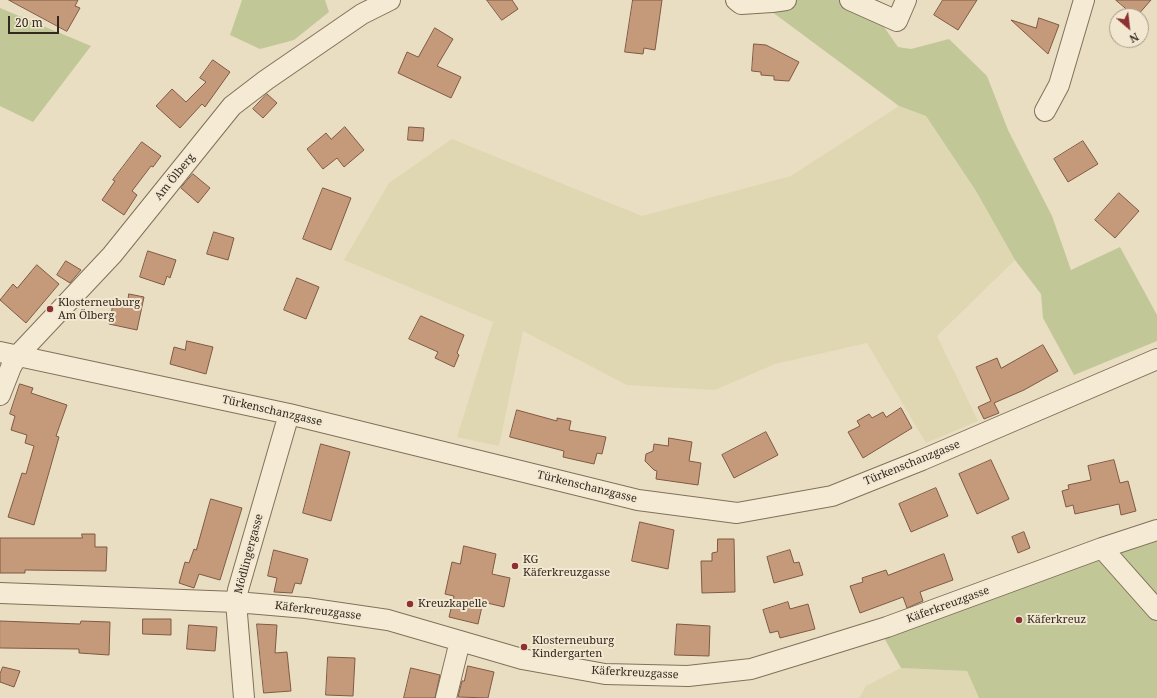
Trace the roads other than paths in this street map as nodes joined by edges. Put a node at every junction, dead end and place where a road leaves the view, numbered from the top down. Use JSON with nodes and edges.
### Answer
{"nodes":[{"id":1,"x":390,"y":0,"type":"edge"},
{"id":2,"x":736,"y":0,"type":"edge"},
{"id":3,"x":786,"y":0,"type":"edge"},
{"id":4,"x":850,"y":0,"type":"edge"},
{"id":5,"x":906,"y":0,"type":"edge"},
{"id":6,"x":1084,"y":0,"type":"edge"},
{"id":7,"x":1045,"y":111,"type":"dead end"},
{"id":8,"x":9,"y":354,"type":"edge"},
{"id":9,"x":1157,"y":359,"type":"edge"},
{"id":10,"x":0,"y":395,"type":"edge"},
{"id":11,"x":289,"y":414,"type":"junction"},
{"id":12,"x":1157,"y":530,"type":"edge"},
{"id":13,"x":1102,"y":548,"type":"junction"},
{"id":14,"x":0,"y":593,"type":"edge"},
{"id":15,"x":236,"y":602,"type":"junction"},
{"id":16,"x":1157,"y":610,"type":"edge"},
{"id":17,"x":460,"y":641,"type":"junction"},
{"id":18,"x":244,"y":698,"type":"edge"},
{"id":19,"x":446,"y":698,"type":"edge"}],
"edges":[{"from":1,"to":8,"type":"street","name":"Am Ölberg"},
{"from":2,"to":3,"type":"street"},
{"from":4,"to":5,"type":"street"},
{"from":6,"to":7,"type":"street"},
{"from":8,"to":10,"type":"street","name":"Am Ölberg"},
{"from":8,"to":11,"type":"street","name":"Türkenschanzgasse"},
{"from":9,"to":11,"type":"street","name":"Türkenschanzgasse"},
{"from":11,"to":15,"type":"street","name":"Mödlingergasse"},
{"from":12,"to":13,"type":"street","name":"Käferkreuzgasse"},
{"from":13,"to":16,"type":"street"},
{"from":13,"to":17,"type":"street","name":"Käferkreuzgasse"},
{"from":14,"to":15,"type":"street","name":"Käferkreuzgasse"},
{"from":15,"to":17,"type":"street","name":"Käferkreuzgasse"},
{"from":15,"to":18,"type":"street","name":"Mödlingergasse"},
{"from":17,"to":19,"type":"street"}]}
